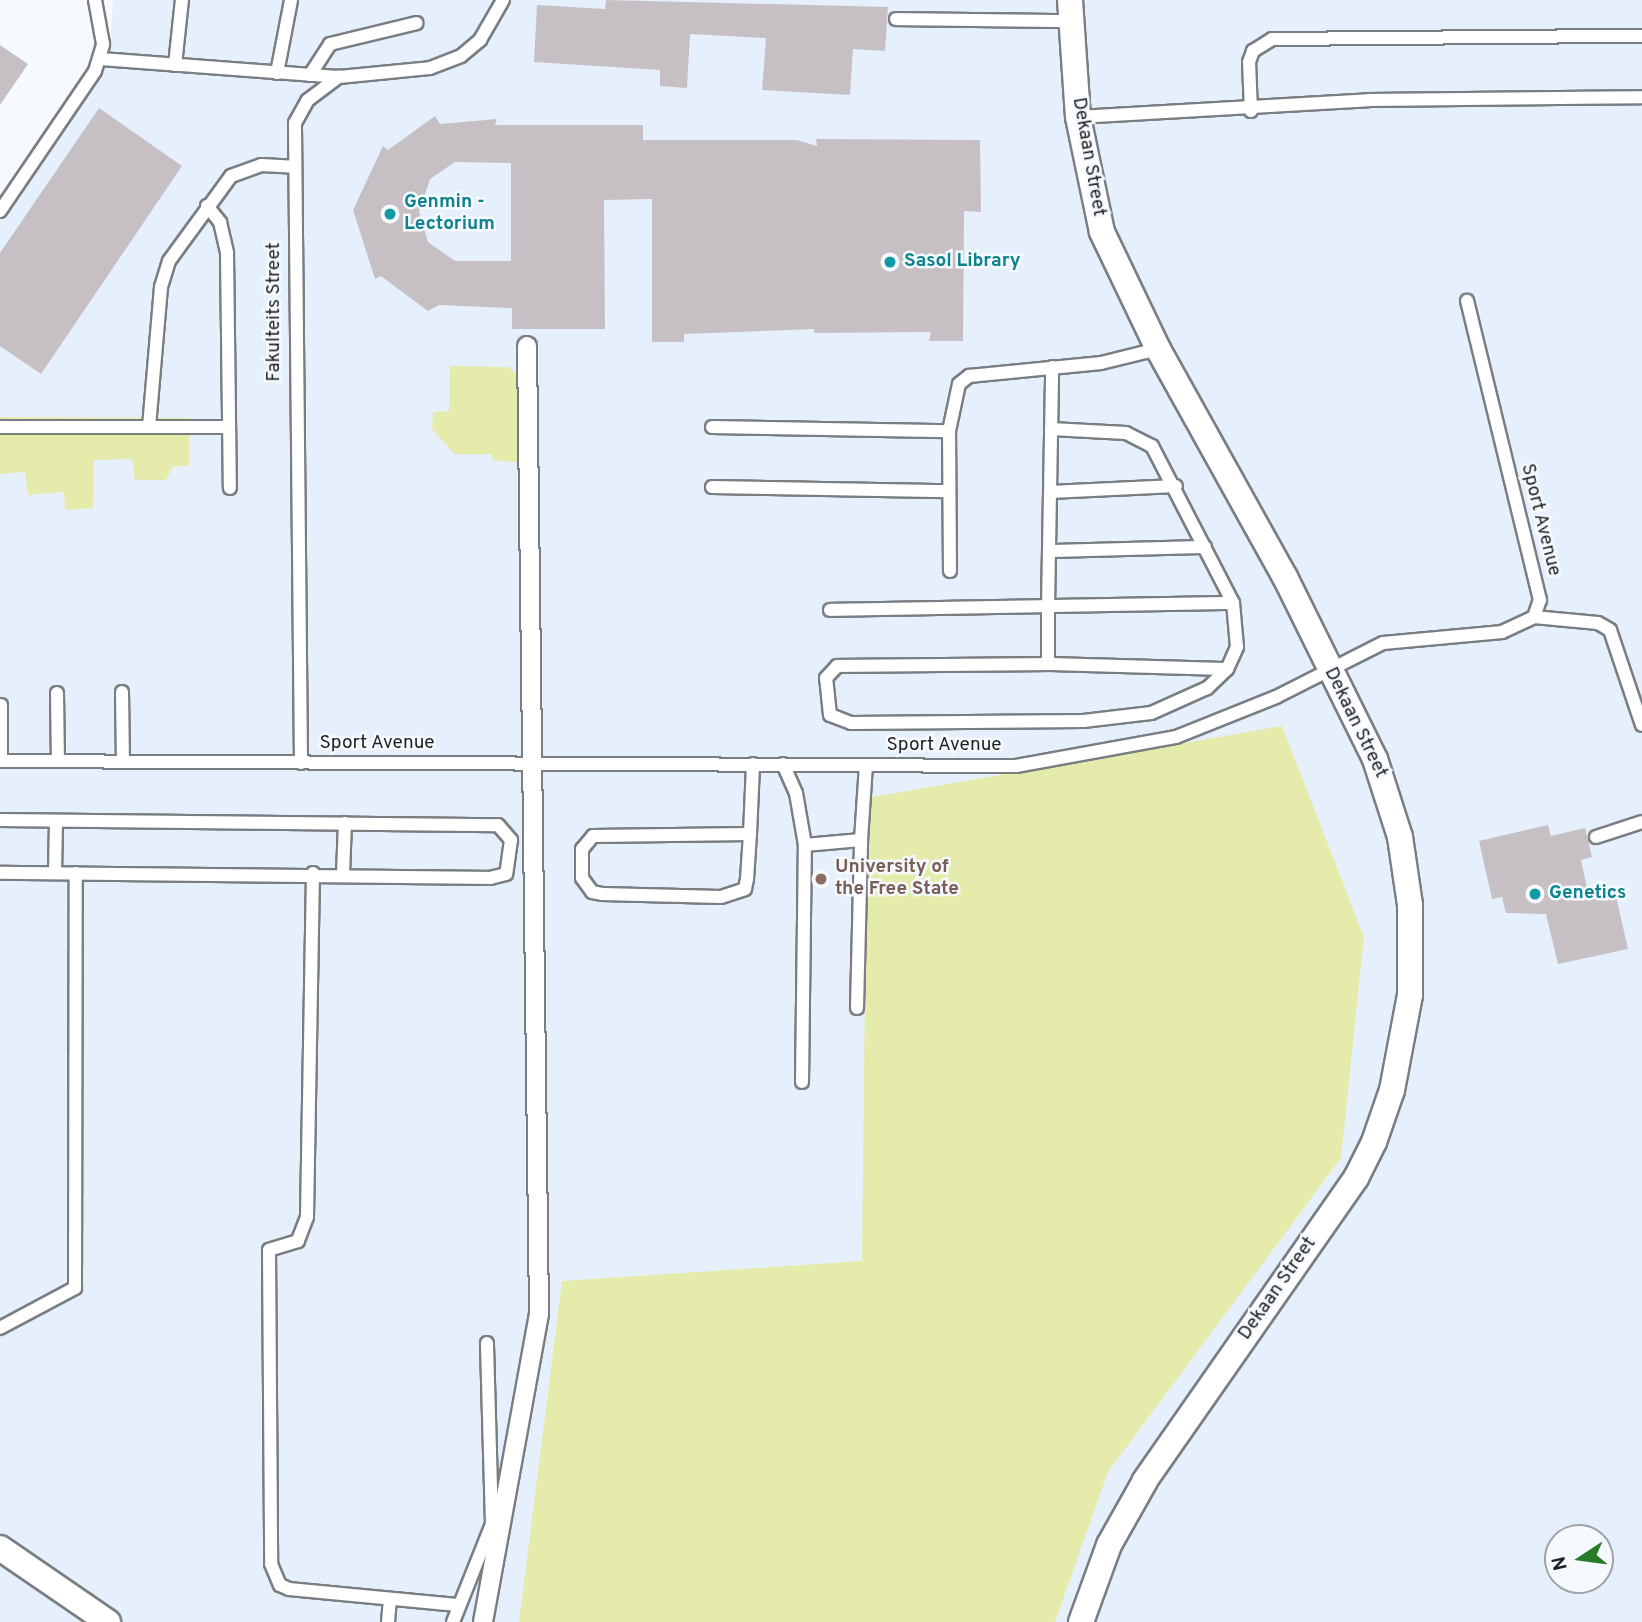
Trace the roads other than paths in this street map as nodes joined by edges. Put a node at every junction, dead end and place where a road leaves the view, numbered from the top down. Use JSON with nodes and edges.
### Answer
{"nodes":[{"id":1,"x":95,"y":0,"type":"edge"},
{"id":2,"x":182,"y":0,"type":"edge"},
{"id":3,"x":291,"y":0,"type":"edge"},
{"id":4,"x":503,"y":0,"type":"edge"},
{"id":5,"x":1070,"y":10,"type":"edge"},
{"id":6,"x":896,"y":19,"type":"dead end"},
{"id":7,"x":416,"y":23,"type":"dead end"},
{"id":8,"x":1642,"y":36,"type":"edge"},
{"id":9,"x":100,"y":59,"type":"junction"},
{"id":10,"x":175,"y":65,"type":"junction"},
{"id":11,"x":277,"y":73,"type":"junction"},
{"id":12,"x":310,"y":75,"type":"junction"},
{"id":13,"x":338,"y":77,"type":"junction"},
{"id":14,"x":1642,"y":97,"type":"edge"},
{"id":15,"x":1251,"y":111,"type":"junction"},
{"id":16,"x":1078,"y":117,"type":"junction"},
{"id":17,"x":294,"y":167,"type":"junction"},
{"id":18,"x":206,"y":206,"type":"junction"},
{"id":19,"x":0,"y":211,"type":"edge"},
{"id":20,"x":1466,"y":301,"type":"dead end"},
{"id":21,"x":527,"y":346,"type":"dead end"},
{"id":22,"x":1158,"y":349,"type":"junction"},
{"id":23,"x":1052,"y":367,"type":"junction"},
{"id":24,"x":0,"y":427,"type":"edge"},
{"id":25,"x":149,"y":427,"type":"junction"},
{"id":26,"x":227,"y":427,"type":"junction"},
{"id":27,"x":712,"y":427,"type":"dead end"},
{"id":28,"x":1051,"y":429,"type":"junction"},
{"id":29,"x":949,"y":431,"type":"junction"},
{"id":30,"x":1176,"y":486,"type":"junction"},
{"id":31,"x":712,"y":487,"type":"dead end"},
{"id":32,"x":230,"y":488,"type":"dead end"},
{"id":33,"x":949,"y":491,"type":"junction"},
{"id":34,"x":1050,"y":492,"type":"junction"},
{"id":35,"x":1205,"y":547,"type":"junction"},
{"id":36,"x":1049,"y":551,"type":"junction"},
{"id":37,"x":950,"y":571,"type":"dead end"},
{"id":38,"x":1233,"y":603,"type":"junction"},
{"id":39,"x":1048,"y":607,"type":"junction"},
{"id":40,"x":830,"y":610,"type":"dead end"},
{"id":41,"x":1534,"y":617,"type":"junction"},
{"id":42,"x":1048,"y":664,"type":"junction"},
{"id":43,"x":1227,"y":669,"type":"junction"},
{"id":44,"x":1330,"y":671,"type":"junction"},
{"id":45,"x":122,"y":692,"type":"dead end"},
{"id":46,"x":57,"y":693,"type":"dead end"},
{"id":47,"x":1,"y":705,"type":"edge"},
{"id":48,"x":1642,"y":725,"type":"edge"},
{"id":49,"x":1,"y":761,"type":"edge"},
{"id":50,"x":58,"y":761,"type":"junction"},
{"id":51,"x":124,"y":761,"type":"junction"},
{"id":52,"x":301,"y":763,"type":"junction"},
{"id":53,"x":529,"y":763,"type":"junction"},
{"id":54,"x":754,"y":764,"type":"junction"},
{"id":55,"x":783,"y":764,"type":"junction"},
{"id":56,"x":866,"y":765,"type":"junction"},
{"id":57,"x":0,"y":820,"type":"edge"},
{"id":58,"x":56,"y":821,"type":"junction"},
{"id":59,"x":1642,"y":822,"type":"edge"},
{"id":60,"x":345,"y":823,"type":"junction"},
{"id":61,"x":750,"y":834,"type":"junction"},
{"id":62,"x":1596,"y":837,"type":"dead end"},
{"id":63,"x":861,"y":840,"type":"junction"},
{"id":64,"x":805,"y":845,"type":"junction"},
{"id":65,"x":0,"y":873,"type":"edge"},
{"id":66,"x":55,"y":873,"type":"junction"},
{"id":67,"x":76,"y":873,"type":"junction"},
{"id":68,"x":313,"y":873,"type":"junction"},
{"id":69,"x":343,"y":874,"type":"junction"},
{"id":70,"x":857,"y":1009,"type":"dead end"},
{"id":71,"x":802,"y":1082,"type":"dead end"},
{"id":72,"x":0,"y":1328,"type":"edge"},
{"id":73,"x":487,"y":1343,"type":"dead end"},
{"id":74,"x":0,"y":1548,"type":"edge"},
{"id":75,"x":390,"y":1599,"type":"junction"},
{"id":76,"x":457,"y":1605,"type":"junction"},
{"id":77,"x":108,"y":1622,"type":"edge"},
{"id":78,"x":388,"y":1622,"type":"edge"},
{"id":79,"x":453,"y":1622,"type":"edge"},
{"id":80,"x":483,"y":1622,"type":"edge"},
{"id":81,"x":1081,"y":1622,"type":"edge"}],
"edges":[{"from":1,"to":9,"type":"lane"},
{"from":2,"to":10,"type":"lane"},
{"from":3,"to":11,"type":"lane"},
{"from":4,"to":13,"type":"lane"},
{"from":5,"to":6,"type":"lane"},
{"from":5,"to":16,"type":"street","name":"Dekaan Street"},
{"from":7,"to":12,"type":"lane"},
{"from":8,"to":15,"type":"lane"},
{"from":9,"to":10,"type":"lane"},
{"from":9,"to":19,"type":"lane"},
{"from":10,"to":11,"type":"lane"},
{"from":11,"to":12,"type":"lane"},
{"from":12,"to":13,"type":"lane"},
{"from":13,"to":17,"type":"lane","name":"Fakulteits Street"},
{"from":14,"to":15,"type":"lane"},
{"from":15,"to":16,"type":"lane"},
{"from":16,"to":22,"type":"street","name":"Dekaan Street"},
{"from":17,"to":18,"type":"lane"},
{"from":17,"to":52,"type":"lane","name":"Fakulteits Street"},
{"from":18,"to":25,"type":"lane"},
{"from":18,"to":26,"type":"lane"},
{"from":20,"to":41,"type":"lane","name":"Sport Avenue"},
{"from":21,"to":53,"type":"street"},
{"from":22,"to":23,"type":"lane"},
{"from":22,"to":44,"type":"street","name":"Dekaan Street"},
{"from":23,"to":28,"type":"lane"},
{"from":23,"to":29,"type":"lane"},
{"from":24,"to":25,"type":"lane"},
{"from":25,"to":26,"type":"lane"},
{"from":26,"to":32,"type":"lane"},
{"from":27,"to":29,"type":"lane"},
{"from":28,"to":30,"type":"lane"},
{"from":28,"to":34,"type":"lane"},
{"from":29,"to":33,"type":"lane"},
{"from":30,"to":34,"type":"lane"},
{"from":30,"to":35,"type":"lane"},
{"from":31,"to":33,"type":"lane"},
{"from":33,"to":37,"type":"lane"},
{"from":34,"to":36,"type":"lane"},
{"from":35,"to":36,"type":"lane"},
{"from":35,"to":38,"type":"lane"},
{"from":36,"to":39,"type":"lane"},
{"from":38,"to":39,"type":"lane"},
{"from":38,"to":43,"type":"lane"},
{"from":39,"to":40,"type":"lane"},
{"from":39,"to":42,"type":"lane"},
{"from":41,"to":44,"type":"lane","name":"Sport Avenue"},
{"from":41,"to":48,"type":"lane"},
{"from":42,"to":43,"type":"lane"},
{"from":42,"to":43,"type":"lane"},
{"from":44,"to":56,"type":"lane","name":"Sport Avenue"},
{"from":44,"to":81,"type":"street","name":"Dekaan Street"},
{"from":45,"to":51,"type":"lane"},
{"from":46,"to":50,"type":"lane"},
{"from":47,"to":49,"type":"lane"},
{"from":49,"to":50,"type":"lane","name":"Sport Avenue"},
{"from":50,"to":51,"type":"lane","name":"Sport Avenue"},
{"from":51,"to":52,"type":"lane","name":"Sport Avenue"},
{"from":52,"to":53,"type":"lane","name":"Sport Avenue"},
{"from":53,"to":54,"type":"lane","name":"Sport Avenue"},
{"from":53,"to":80,"type":"street"},
{"from":54,"to":55,"type":"lane","name":"Sport Avenue"},
{"from":54,"to":61,"type":"lane"},
{"from":55,"to":56,"type":"lane","name":"Sport Avenue"},
{"from":55,"to":64,"type":"lane"},
{"from":56,"to":63,"type":"lane"},
{"from":57,"to":58,"type":"lane"},
{"from":58,"to":60,"type":"lane"},
{"from":58,"to":66,"type":"lane"},
{"from":59,"to":62,"type":"lane"},
{"from":60,"to":69,"type":"lane"},
{"from":60,"to":69,"type":"lane"},
{"from":61,"to":61,"type":"lane"},
{"from":63,"to":64,"type":"lane"},
{"from":63,"to":70,"type":"lane"},
{"from":64,"to":71,"type":"lane"},
{"from":65,"to":66,"type":"lane"},
{"from":66,"to":67,"type":"lane"},
{"from":67,"to":68,"type":"lane"},
{"from":67,"to":72,"type":"lane"},
{"from":68,"to":69,"type":"lane"},
{"from":68,"to":75,"type":"lane"},
{"from":73,"to":76,"type":"lane"},
{"from":74,"to":77,"type":"street"},
{"from":75,"to":76,"type":"lane"},
{"from":75,"to":78,"type":"lane"},
{"from":76,"to":79,"type":"lane"}]}
